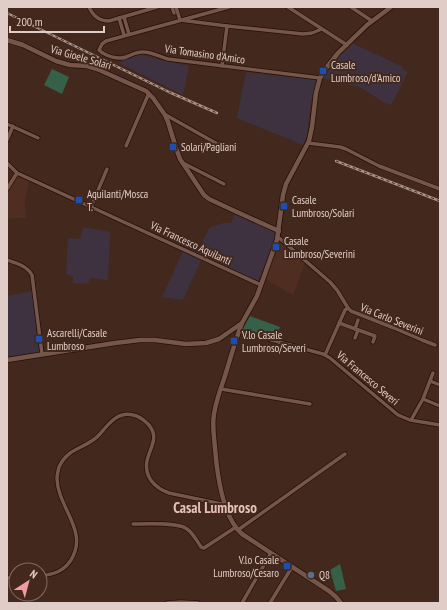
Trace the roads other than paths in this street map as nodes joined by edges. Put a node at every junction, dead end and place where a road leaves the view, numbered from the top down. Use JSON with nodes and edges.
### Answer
{"nodes":[{"id":1,"x":89,"y":7,"type":"edge"},
{"id":2,"x":157,"y":7,"type":"edge"},
{"id":3,"x":172,"y":7,"type":"edge"},
{"id":4,"x":176,"y":7,"type":"edge"},
{"id":5,"x":229,"y":7,"type":"edge"},
{"id":6,"x":288,"y":7,"type":"edge"},
{"id":7,"x":350,"y":7,"type":"edge"},
{"id":8,"x":391,"y":7,"type":"edge"},
{"id":9,"x":174,"y":12,"type":"dead end"},
{"id":10,"x":124,"y":17,"type":"junction"},
{"id":11,"x":119,"y":18,"type":"junction"},
{"id":12,"x":180,"y":20,"type":"junction"},
{"id":13,"x":372,"y":21,"type":"junction"},
{"id":14,"x":226,"y":26,"type":"junction"},
{"id":15,"x":322,"y":29,"type":"junction"},
{"id":16,"x":129,"y":34,"type":"junction"},
{"id":17,"x":124,"y":36,"type":"junction"},
{"id":18,"x":7,"y":40,"type":"edge"},
{"id":19,"x":347,"y":45,"type":"junction"},
{"id":20,"x":222,"y":66,"type":"junction"},
{"id":21,"x":320,"y":78,"type":"junction"},
{"id":22,"x":149,"y":93,"type":"junction"},
{"id":23,"x":165,"y":115,"type":"junction"},
{"id":24,"x":7,"y":124,"type":"edge"},
{"id":25,"x":13,"y":126,"type":"junction"},
{"id":26,"x":38,"y":138,"type":"dead end"},
{"id":27,"x":7,"y":140,"type":"edge"},
{"id":28,"x":308,"y":143,"type":"junction"},
{"id":29,"x":126,"y":146,"type":"dead end"},
{"id":30,"x":221,"y":146,"type":"dead end"},
{"id":31,"x":182,"y":162,"type":"junction"},
{"id":32,"x":7,"y":163,"type":"edge"},
{"id":33,"x":107,"y":169,"type":"dead end"},
{"id":34,"x":17,"y":173,"type":"junction"},
{"id":35,"x":224,"y":184,"type":"dead end"},
{"id":36,"x":7,"y":189,"type":"edge"},
{"id":37,"x":440,"y":189,"type":"edge"},
{"id":38,"x":91,"y":207,"type":"junction"},
{"id":39,"x":279,"y":231,"type":"junction"},
{"id":40,"x":278,"y":237,"type":"junction"},
{"id":41,"x":7,"y":260,"type":"edge"},
{"id":42,"x":261,"y":285,"type":"junction"},
{"id":43,"x":348,"y":308,"type":"junction"},
{"id":44,"x":358,"y":320,"type":"dead end"},
{"id":45,"x":242,"y":323,"type":"junction"},
{"id":46,"x":339,"y":323,"type":"junction"},
{"id":47,"x":357,"y":329,"type":"junction"},
{"id":48,"x":239,"y":331,"type":"junction"},
{"id":49,"x":356,"y":338,"type":"dead end"},
{"id":50,"x":373,"y":342,"type":"dead end"},
{"id":51,"x":435,"y":345,"type":"dead end"},
{"id":52,"x":42,"y":354,"type":"junction"},
{"id":53,"x":325,"y":354,"type":"junction"},
{"id":54,"x":7,"y":360,"type":"edge"},
{"id":55,"x":433,"y":373,"type":"dead end"},
{"id":56,"x":430,"y":382,"type":"junction"},
{"id":57,"x":440,"y":385,"type":"edge"},
{"id":58,"x":221,"y":389,"type":"junction"},
{"id":59,"x":423,"y":399,"type":"junction"},
{"id":60,"x":310,"y":404,"type":"dead end"},
{"id":61,"x":440,"y":406,"type":"edge"},
{"id":62,"x":411,"y":420,"type":"junction"},
{"id":63,"x":440,"y":425,"type":"edge"},
{"id":64,"x":345,"y":454,"type":"dead end"},
{"id":65,"x":226,"y":505,"type":"junction"},
{"id":66,"x":133,"y":524,"type":"dead end"},
{"id":67,"x":237,"y":529,"type":"junction"},
{"id":68,"x":271,"y":553,"type":"junction"},
{"id":69,"x":292,"y":567,"type":"junction"},
{"id":70,"x":48,"y":575,"type":"edge"},
{"id":71,"x":167,"y":603,"type":"edge"},
{"id":72,"x":198,"y":603,"type":"edge"},
{"id":73,"x":242,"y":603,"type":"edge"},
{"id":74,"x":270,"y":603,"type":"edge"},
{"id":75,"x":341,"y":603,"type":"edge"}],
"edges":[{"from":1,"to":11,"type":"street"},
{"from":2,"to":10,"type":"street"},
{"from":3,"to":9,"type":"street"},
{"from":4,"to":12,"type":"street"},
{"from":5,"to":12,"type":"street"},
{"from":6,"to":15,"type":"street"},
{"from":7,"to":13,"type":"street"},
{"from":8,"to":13,"type":"street"},
{"from":10,"to":11,"type":"street"},
{"from":10,"to":16,"type":"street"},
{"from":11,"to":17,"type":"street"},
{"from":12,"to":14,"type":"street"},
{"from":12,"to":16,"type":"street"},
{"from":13,"to":19,"type":"street"},
{"from":14,"to":15,"type":"street"},
{"from":14,"to":20,"type":"street"},
{"from":15,"to":19,"type":"street"},
{"from":16,"to":17,"type":"street"},
{"from":17,"to":20,"type":"street","name":"Via Tomasino d'Amico"},
{"from":18,"to":22,"type":"street","name":"Via Gioele Solari"},
{"from":19,"to":21,"type":"street"},
{"from":20,"to":21,"type":"street","name":"Via Tomasino d'Amico"},
{"from":21,"to":28,"type":"street"},
{"from":22,"to":23,"type":"street","name":"Via Gioele Solari"},
{"from":22,"to":29,"type":"street"},
{"from":23,"to":30,"type":"street"},
{"from":23,"to":31,"type":"street","name":"Via Gioele Solari"},
{"from":24,"to":25,"type":"street"},
{"from":25,"to":26,"type":"street"},
{"from":25,"to":27,"type":"street"},
{"from":28,"to":37,"type":"street"},
{"from":28,"to":39,"type":"street"},
{"from":31,"to":35,"type":"street"},
{"from":31,"to":39,"type":"street","name":"Via Gioele Solari"},
{"from":32,"to":34,"type":"street","name":"Via Francesco Aquilanti"},
{"from":33,"to":38,"type":"street"},
{"from":34,"to":36,"type":"street"},
{"from":34,"to":38,"type":"street","name":"Via Francesco Aquilanti"},
{"from":38,"to":42,"type":"street","name":"Via Francesco Aquilanti"},
{"from":39,"to":40,"type":"street"},
{"from":40,"to":42,"type":"street"},
{"from":40,"to":43,"type":"street","name":"Via Carlo Severini"},
{"from":41,"to":52,"type":"street"},
{"from":42,"to":45,"type":"street"},
{"from":43,"to":46,"type":"street"},
{"from":43,"to":51,"type":"street","name":"Via Carlo Severini"},
{"from":44,"to":47,"type":"street"},
{"from":45,"to":48,"type":"street"},
{"from":45,"to":52,"type":"street"},
{"from":46,"to":47,"type":"street"},
{"from":46,"to":53,"type":"street"},
{"from":47,"to":49,"type":"street"},
{"from":47,"to":50,"type":"street"},
{"from":48,"to":53,"type":"street","name":"Via Francesco Severi"},
{"from":48,"to":58,"type":"street"},
{"from":52,"to":54,"type":"street"},
{"from":53,"to":62,"type":"street","name":"Via Francesco Severi"},
{"from":55,"to":56,"type":"street"},
{"from":56,"to":57,"type":"street"},
{"from":56,"to":59,"type":"street"},
{"from":58,"to":60,"type":"street"},
{"from":58,"to":65,"type":"street"},
{"from":59,"to":61,"type":"street"},
{"from":59,"to":62,"type":"street"},
{"from":62,"to":63,"type":"street","name":"Via Francesco Severi"},
{"from":64,"to":67,"type":"street"},
{"from":65,"to":67,"type":"street"},
{"from":65,"to":70,"type":"street"},
{"from":66,"to":67,"type":"street"},
{"from":67,"to":68,"type":"street"},
{"from":68,"to":69,"type":"street"},
{"from":68,"to":73,"type":"street"},
{"from":69,"to":74,"type":"street"},
{"from":69,"to":75,"type":"street"},
{"from":71,"to":72,"type":"street"}]}
